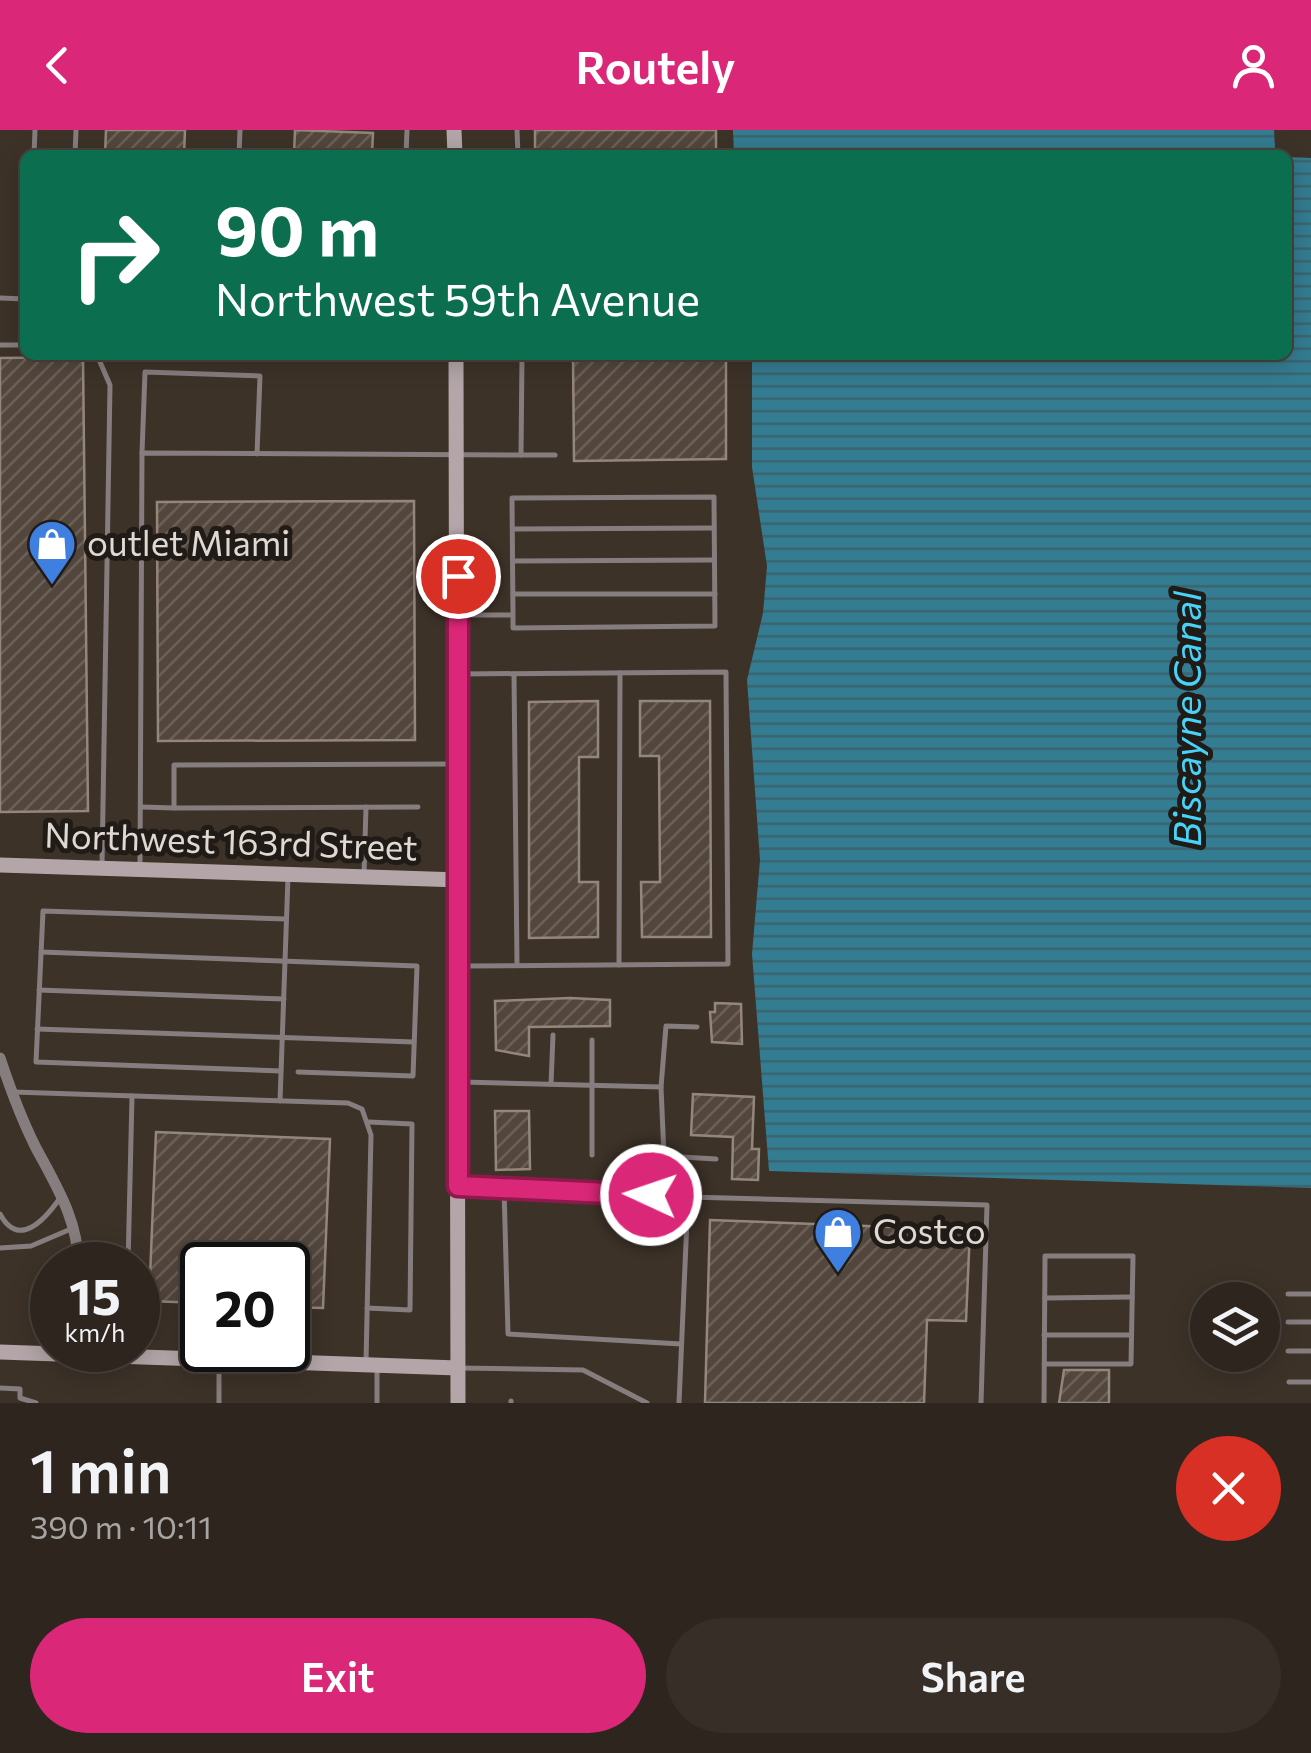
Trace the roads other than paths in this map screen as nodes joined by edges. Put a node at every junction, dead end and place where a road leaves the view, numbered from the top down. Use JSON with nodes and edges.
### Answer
{"nodes":[{"id":1,"x":99,"y":360,"type":"edge"},
{"id":2,"x":456,"y":360,"type":"edge"},
{"id":3,"x":522,"y":360,"type":"edge"},
{"id":4,"x":142,"y":453,"type":"junction"},
{"id":5,"x":257,"y":454,"type":"junction"},
{"id":6,"x":521,"y":454,"type":"junction"},
{"id":7,"x":555,"y":454,"type":"dead end"},
{"id":8,"x":457,"y":456,"type":"junction"},
{"id":9,"x":512,"y":528,"type":"junction"},
{"id":10,"x":714,"y":528,"type":"junction"},
{"id":11,"x":714,"y":560,"type":"junction"},
{"id":12,"x":513,"y":562,"type":"junction"},
{"id":13,"x":513,"y":594,"type":"junction"},
{"id":14,"x":714,"y":594,"type":"junction"},
{"id":15,"x":458,"y":615,"type":"junction"},
{"id":16,"x":513,"y":615,"type":"junction"},
{"id":17,"x":620,"y":673,"type":"junction"},
{"id":18,"x":458,"y":674,"type":"junction"},
{"id":19,"x":514,"y":674,"type":"junction"},
{"id":20,"x":459,"y":764,"type":"junction"},
{"id":21,"x":140,"y":807,"type":"junction"},
{"id":22,"x":366,"y":807,"type":"junction"},
{"id":23,"x":418,"y":807,"type":"dead end"},
{"id":24,"x":174,"y":808,"type":"junction"},
{"id":25,"x":0,"y":865,"type":"edge"},
{"id":26,"x":102,"y":868,"type":"junction"},
{"id":27,"x":140,"y":870,"type":"junction"},
{"id":28,"x":288,"y":874,"type":"junction"},
{"id":29,"x":364,"y":877,"type":"junction"},
{"id":30,"x":460,"y":880,"type":"junction"},
{"id":31,"x":286,"y":920,"type":"junction"},
{"id":32,"x":41,"y":952,"type":"junction"},
{"id":33,"x":285,"y":961,"type":"junction"},
{"id":34,"x":619,"y":964,"type":"junction"},
{"id":35,"x":518,"y":965,"type":"junction"},
{"id":36,"x":459,"y":966,"type":"junction"},
{"id":37,"x":39,"y":990,"type":"junction"},
{"id":38,"x":284,"y":999,"type":"junction"},
{"id":39,"x":697,"y":1027,"type":"dead end"},
{"id":40,"x":38,"y":1029,"type":"junction"},
{"id":41,"x":553,"y":1035,"type":"dead end"},
{"id":42,"x":282,"y":1038,"type":"junction"},
{"id":43,"x":592,"y":1040,"type":"dead end"},
{"id":44,"x":414,"y":1042,"type":"junction"},
{"id":45,"x":0,"y":1058,"type":"edge"},
{"id":46,"x":281,"y":1071,"type":"junction"},
{"id":47,"x":298,"y":1072,"type":"dead end"},
{"id":48,"x":2,"y":1074,"type":"edge"},
{"id":49,"x":459,"y":1082,"type":"junction"},
{"id":50,"x":551,"y":1084,"type":"junction"},
{"id":51,"x":592,"y":1085,"type":"junction"},
{"id":52,"x":661,"y":1086,"type":"junction"},
{"id":53,"x":12,"y":1092,"type":"junction"},
{"id":54,"x":132,"y":1096,"type":"junction"},
{"id":55,"x":280,"y":1101,"type":"junction"},
{"id":56,"x":369,"y":1122,"type":"junction"},
{"id":57,"x":592,"y":1155,"type":"dead end"},
{"id":58,"x":716,"y":1159,"type":"dead end"},
{"id":59,"x":458,"y":1186,"type":"junction"},
{"id":60,"x":504,"y":1188,"type":"junction"},
{"id":61,"x":61,"y":1195,"type":"junction"},
{"id":62,"x":688,"y":1197,"type":"junction"},
{"id":63,"x":0,"y":1214,"type":"edge"},
{"id":64,"x":73,"y":1228,"type":"junction"},
{"id":65,"x":75,"y":1242,"type":"edge"},
{"id":66,"x":129,"y":1242,"type":"edge"},
{"id":67,"x":0,"y":1248,"type":"edge"},
{"id":68,"x":1288,"y":1294,"type":"dead end"},
{"id":69,"x":1311,"y":1294,"type":"edge"},
{"id":70,"x":1132,"y":1296,"type":"junction"},
{"id":71,"x":1045,"y":1298,"type":"junction"},
{"id":72,"x":367,"y":1308,"type":"junction"},
{"id":73,"x":1288,"y":1322,"type":"dead end"},
{"id":74,"x":1311,"y":1322,"type":"edge"},
{"id":75,"x":1044,"y":1335,"type":"junction"},
{"id":76,"x":1131,"y":1335,"type":"junction"},
{"id":77,"x":682,"y":1344,"type":"junction"},
{"id":78,"x":1311,"y":1351,"type":"edge"},
{"id":79,"x":0,"y":1352,"type":"edge"},
{"id":80,"x":30,"y":1352,"type":"edge"},
{"id":81,"x":1288,"y":1352,"type":"dead end"},
{"id":82,"x":310,"y":1363,"type":"edge"},
{"id":83,"x":1044,"y":1364,"type":"junction"},
{"id":84,"x":371,"y":1365,"type":"junction"},
{"id":85,"x":458,"y":1368,"type":"junction"},
{"id":86,"x":219,"y":1372,"type":"edge"},
{"id":87,"x":1289,"y":1382,"type":"dead end"},
{"id":88,"x":1311,"y":1382,"type":"edge"},
{"id":89,"x":0,"y":1388,"type":"edge"},
{"id":90,"x":36,"y":1403,"type":"edge"},
{"id":91,"x":218,"y":1403,"type":"edge"},
{"id":92,"x":377,"y":1403,"type":"edge"},
{"id":93,"x":458,"y":1403,"type":"edge"},
{"id":94,"x":648,"y":1403,"type":"edge"},
{"id":95,"x":679,"y":1403,"type":"edge"},
{"id":96,"x":981,"y":1403,"type":"edge"},
{"id":97,"x":1044,"y":1403,"type":"edge"}],
"edges":[{"from":1,"to":26,"type":"lane"},
{"from":2,"to":8,"type":"street"},
{"from":3,"to":6,"type":"lane"},
{"from":4,"to":5,"type":"lane"},
{"from":4,"to":5,"type":"lane"},
{"from":4,"to":21,"type":"lane"},
{"from":5,"to":8,"type":"lane"},
{"from":6,"to":7,"type":"lane"},
{"from":6,"to":8,"type":"lane"},
{"from":8,"to":15,"type":"street"},
{"from":9,"to":10,"type":"lane"},
{"from":9,"to":10,"type":"lane"},
{"from":9,"to":12,"type":"lane"},
{"from":10,"to":11,"type":"lane"},
{"from":11,"to":12,"type":"lane"},
{"from":11,"to":14,"type":"lane"},
{"from":12,"to":13,"type":"lane"},
{"from":13,"to":14,"type":"lane"},
{"from":13,"to":16,"type":"lane"},
{"from":14,"to":16,"type":"lane"},
{"from":15,"to":16,"type":"lane"},
{"from":15,"to":18,"type":"street"},
{"from":17,"to":19,"type":"lane"},
{"from":17,"to":34,"type":"lane"},
{"from":17,"to":34,"type":"lane"},
{"from":18,"to":19,"type":"lane"},
{"from":18,"to":20,"type":"street"},
{"from":19,"to":35,"type":"lane"},
{"from":20,"to":24,"type":"lane"},
{"from":20,"to":30,"type":"street"},
{"from":21,"to":24,"type":"lane"},
{"from":21,"to":27,"type":"lane"},
{"from":22,"to":23,"type":"lane"},
{"from":22,"to":24,"type":"lane"},
{"from":22,"to":29,"type":"lane"},
{"from":25,"to":26,"type":"street","name":"Northwest 163rd Street"},
{"from":26,"to":27,"type":"street","name":"Northwest 163rd Street"},
{"from":27,"to":28,"type":"street","name":"Northwest 163rd Street"},
{"from":28,"to":29,"type":"street","name":"Northwest 163rd Street"},
{"from":28,"to":31,"type":"lane"},
{"from":29,"to":30,"type":"street","name":"Northwest 163rd Street"},
{"from":30,"to":36,"type":"street"},
{"from":31,"to":32,"type":"lane"},
{"from":31,"to":33,"type":"lane"},
{"from":32,"to":33,"type":"lane"},
{"from":32,"to":37,"type":"lane"},
{"from":33,"to":38,"type":"lane"},
{"from":33,"to":44,"type":"lane"},
{"from":34,"to":35,"type":"lane"},
{"from":35,"to":36,"type":"lane"},
{"from":36,"to":49,"type":"street"},
{"from":37,"to":38,"type":"lane"},
{"from":37,"to":40,"type":"lane"},
{"from":38,"to":42,"type":"lane"},
{"from":39,"to":52,"type":"lane"},
{"from":40,"to":42,"type":"lane"},
{"from":40,"to":46,"type":"lane"},
{"from":41,"to":50,"type":"lane"},
{"from":42,"to":44,"type":"lane"},
{"from":42,"to":46,"type":"lane"},
{"from":43,"to":51,"type":"lane"},
{"from":44,"to":47,"type":"lane"},
{"from":45,"to":48,"type":"street"},
{"from":46,"to":55,"type":"lane"},
{"from":48,"to":53,"type":"street"},
{"from":49,"to":50,"type":"lane"},
{"from":49,"to":59,"type":"street"},
{"from":50,"to":51,"type":"lane"},
{"from":51,"to":52,"type":"lane"},
{"from":51,"to":57,"type":"lane"},
{"from":52,"to":58,"type":"lane"},
{"from":53,"to":54,"type":"lane"},
{"from":53,"to":61,"type":"street"},
{"from":54,"to":55,"type":"lane"},
{"from":54,"to":66,"type":"lane"},
{"from":55,"to":56,"type":"lane"},
{"from":56,"to":72,"type":"lane"},
{"from":56,"to":72,"type":"lane"},
{"from":59,"to":60,"type":"lane"},
{"from":59,"to":85,"type":"street"},
{"from":60,"to":62,"type":"lane"},
{"from":60,"to":77,"type":"lane"},
{"from":61,"to":63,"type":"lane"},
{"from":61,"to":64,"type":"street"},
{"from":62,"to":77,"type":"lane"},
{"from":62,"to":96,"type":"lane"},
{"from":64,"to":65,"type":"street"},
{"from":64,"to":67,"type":"lane"},
{"from":68,"to":69,"type":"lane"},
{"from":70,"to":71,"type":"lane"},
{"from":70,"to":71,"type":"lane"},
{"from":70,"to":76,"type":"lane"},
{"from":71,"to":75,"type":"lane"},
{"from":72,"to":84,"type":"lane"},
{"from":73,"to":74,"type":"lane"},
{"from":75,"to":76,"type":"lane"},
{"from":75,"to":83,"type":"lane"},
{"from":76,"to":83,"type":"lane"},
{"from":77,"to":95,"type":"lane"},
{"from":78,"to":81,"type":"lane"},
{"from":79,"to":80,"type":"street"},
{"from":82,"to":84,"type":"street"},
{"from":83,"to":97,"type":"lane"},
{"from":84,"to":85,"type":"street"},
{"from":84,"to":92,"type":"lane"},
{"from":85,"to":93,"type":"street"},
{"from":85,"to":94,"type":"lane"},
{"from":86,"to":91,"type":"lane"},
{"from":87,"to":88,"type":"lane"},
{"from":89,"to":90,"type":"lane"}]}
